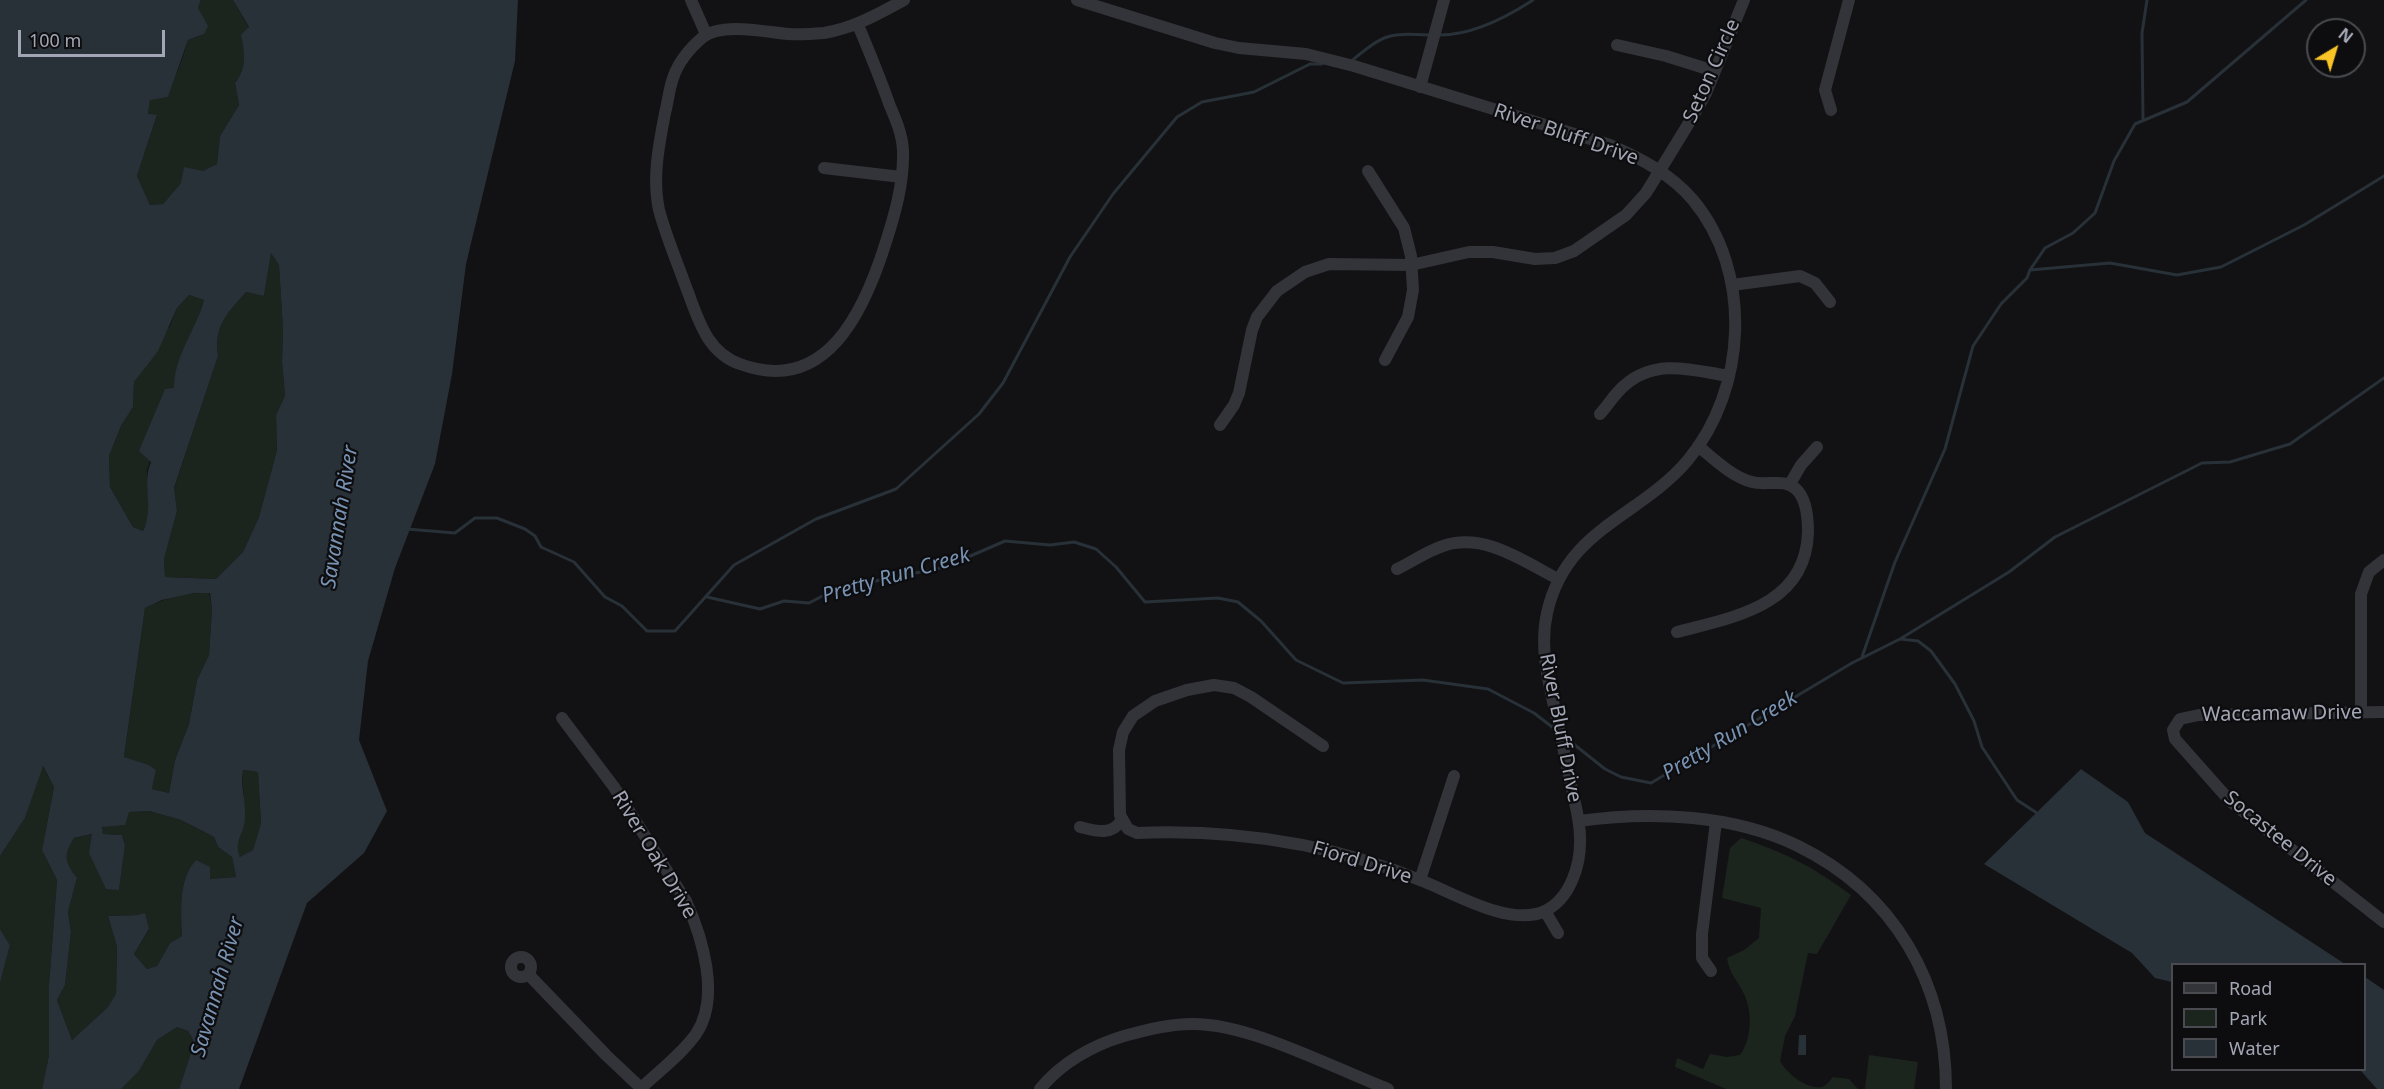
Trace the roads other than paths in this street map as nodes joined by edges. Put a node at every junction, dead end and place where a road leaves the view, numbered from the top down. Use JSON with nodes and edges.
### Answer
{"nodes":[{"id":1,"x":691,"y":0,"type":"edge"},
{"id":2,"x":904,"y":0,"type":"edge"},
{"id":3,"x":1078,"y":0,"type":"edge"},
{"id":4,"x":1444,"y":0,"type":"edge"},
{"id":5,"x":1744,"y":0,"type":"edge"},
{"id":6,"x":1849,"y":0,"type":"edge"},
{"id":7,"x":858,"y":24,"type":"junction"},
{"id":8,"x":706,"y":34,"type":"junction"},
{"id":9,"x":1617,"y":45,"type":"dead end"},
{"id":10,"x":1714,"y":71,"type":"junction"},
{"id":11,"x":1420,"y":87,"type":"junction"},
{"id":12,"x":1831,"y":110,"type":"dead end"},
{"id":13,"x":824,"y":168,"type":"dead end"},
{"id":14,"x":1368,"y":171,"type":"dead end"},
{"id":15,"x":1659,"y":171,"type":"junction"},
{"id":16,"x":901,"y":177,"type":"junction"},
{"id":17,"x":1411,"y":266,"type":"junction"},
{"id":18,"x":1732,"y":285,"type":"junction"},
{"id":19,"x":1830,"y":302,"type":"dead end"},
{"id":20,"x":1385,"y":360,"type":"dead end"},
{"id":21,"x":1728,"y":376,"type":"junction"},
{"id":22,"x":1600,"y":414,"type":"dead end"},
{"id":23,"x":1220,"y":425,"type":"dead end"},
{"id":24,"x":1698,"y":446,"type":"junction"},
{"id":25,"x":1817,"y":447,"type":"dead end"},
{"id":26,"x":1790,"y":484,"type":"junction"},
{"id":27,"x":2384,"y":560,"type":"edge"},
{"id":28,"x":1397,"y":569,"type":"dead end"},
{"id":29,"x":1558,"y":579,"type":"junction"},
{"id":30,"x":1677,"y":632,"type":"dead end"},
{"id":31,"x":2361,"y":712,"type":"junction"},
{"id":32,"x":2381,"y":715,"type":"edge"},
{"id":33,"x":562,"y":718,"type":"dead end"},
{"id":34,"x":1323,"y":746,"type":"dead end"},
{"id":35,"x":2183,"y":749,"type":"joint"},
{"id":36,"x":1454,"y":776,"type":"dead end"},
{"id":37,"x":1121,"y":821,"type":"junction"},
{"id":38,"x":1579,"y":821,"type":"junction"},
{"id":39,"x":1716,"y":822,"type":"junction"},
{"id":40,"x":1080,"y":827,"type":"dead end"},
{"id":41,"x":1420,"y":880,"type":"junction"},
{"id":42,"x":1545,"y":911,"type":"junction"},
{"id":43,"x":2384,"y":922,"type":"edge"},
{"id":44,"x":1558,"y":933,"type":"dead end"},
{"id":45,"x":1711,"y":971,"type":"dead end"},
{"id":46,"x":529,"y":975,"type":"dead end"},
{"id":47,"x":641,"y":1088,"type":"edge"},
{"id":48,"x":1040,"y":1089,"type":"edge"},
{"id":49,"x":1388,"y":1089,"type":"edge"},
{"id":50,"x":1946,"y":1089,"type":"edge"}],
"edges":[{"from":1,"to":8,"type":"street"},
{"from":2,"to":7,"type":"street"},
{"from":3,"to":11,"type":"street","name":"River Bluff Drive"},
{"from":4,"to":11,"type":"street"},
{"from":5,"to":10,"type":"street","name":"Seton Circle"},
{"from":6,"to":12,"type":"street"},
{"from":7,"to":8,"type":"street"},
{"from":7,"to":16,"type":"street"},
{"from":8,"to":16,"type":"street"},
{"from":9,"to":10,"type":"street"},
{"from":10,"to":15,"type":"street","name":"Seton Circle"},
{"from":11,"to":15,"type":"street","name":"River Bluff Drive"},
{"from":13,"to":16,"type":"street"},
{"from":14,"to":17,"type":"street"},
{"from":15,"to":17,"type":"street","name":"Seton Circle"},
{"from":15,"to":18,"type":"street","name":"River Bluff Drive"},
{"from":17,"to":20,"type":"street"},
{"from":17,"to":23,"type":"street","name":"Seton Circle"},
{"from":18,"to":19,"type":"street"},
{"from":18,"to":21,"type":"street","name":"River Bluff Drive"},
{"from":21,"to":22,"type":"street"},
{"from":21,"to":24,"type":"street","name":"River Bluff Drive"},
{"from":24,"to":26,"type":"street"},
{"from":24,"to":29,"type":"street","name":"River Bluff Drive"},
{"from":25,"to":26,"type":"street"},
{"from":26,"to":30,"type":"street"},
{"from":27,"to":31,"type":"street"},
{"from":28,"to":29,"type":"street"},
{"from":29,"to":38,"type":"street","name":"River Bluff Drive"},
{"from":31,"to":32,"type":"street","name":"Waccamaw Drive"},
{"from":31,"to":35,"type":"street","name":"Waccamaw Drive"},
{"from":33,"to":47,"type":"street","name":"River Oak Drive"},
{"from":34,"to":37,"type":"street"},
{"from":35,"to":43,"type":"street","name":"Socastee Drive"},
{"from":36,"to":41,"type":"street"},
{"from":37,"to":40,"type":"street"},
{"from":37,"to":41,"type":"street","name":"Fiord Drive"},
{"from":38,"to":39,"type":"street","name":"River Bluff Drive"},
{"from":38,"to":42,"type":"street"},
{"from":39,"to":45,"type":"street"},
{"from":39,"to":50,"type":"street","name":"River Bluff Drive"},
{"from":41,"to":42,"type":"street","name":"Fiord Drive"},
{"from":42,"to":44,"type":"street"},
{"from":46,"to":47,"type":"street"},
{"from":48,"to":49,"type":"street"}]}
